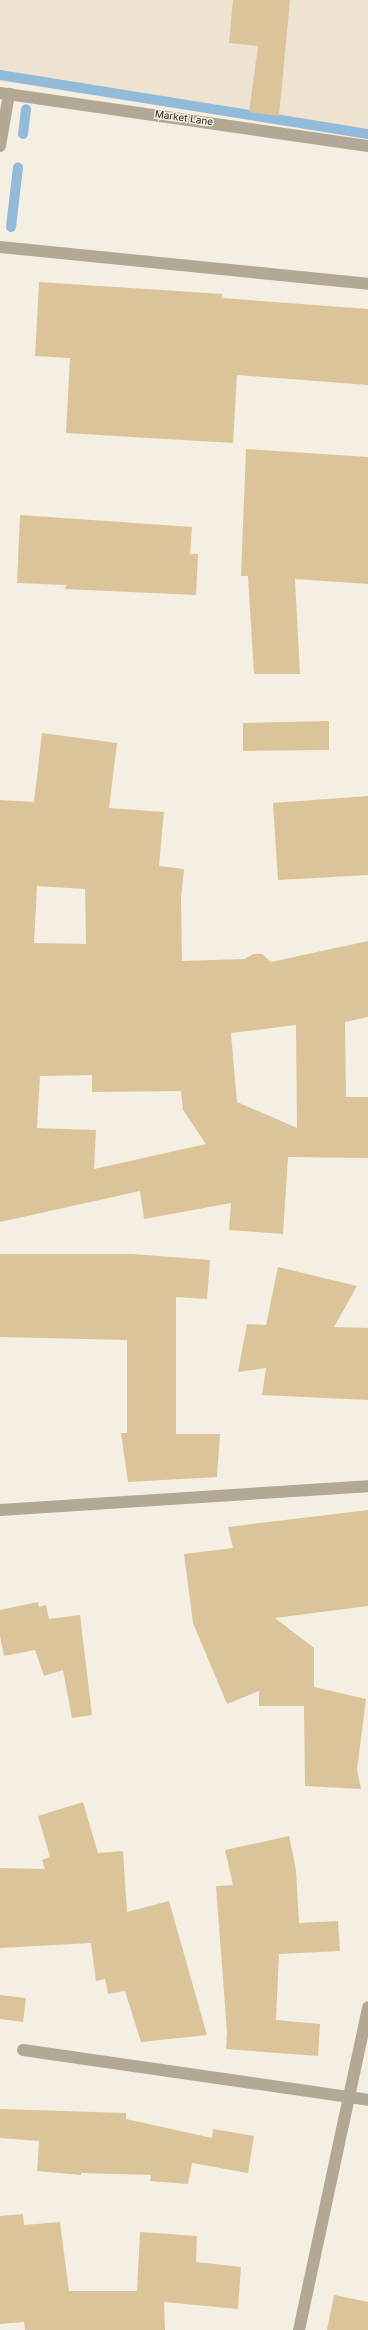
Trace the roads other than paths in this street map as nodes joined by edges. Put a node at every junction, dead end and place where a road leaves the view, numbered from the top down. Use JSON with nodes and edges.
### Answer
{"nodes":[{"id":1,"x":4,"y":93,"type":"edge"},
{"id":2,"x":0,"y":146,"type":"edge"},
{"id":3,"x":368,"y":146,"type":"edge"},
{"id":4,"x":0,"y":247,"type":"edge"},
{"id":5,"x":368,"y":284,"type":"edge"},
{"id":6,"x":368,"y":1486,"type":"edge"},
{"id":7,"x":0,"y":1510,"type":"edge"},
{"id":8,"x":368,"y":2007,"type":"edge"},
{"id":9,"x":23,"y":2050,"type":"dead end"},
{"id":10,"x":349,"y":2097,"type":"junction"},
{"id":11,"x":368,"y":2100,"type":"edge"},
{"id":12,"x":299,"y":2330,"type":"edge"}],
"edges":[{"from":1,"to":2,"type":"street"},
{"from":1,"to":3,"type":"street","name":"Market Lane"},
{"from":4,"to":5,"type":"street"},
{"from":6,"to":7,"type":"street"},
{"from":8,"to":10,"type":"street"},
{"from":9,"to":10,"type":"street"},
{"from":10,"to":11,"type":"street"},
{"from":10,"to":12,"type":"street"}]}
